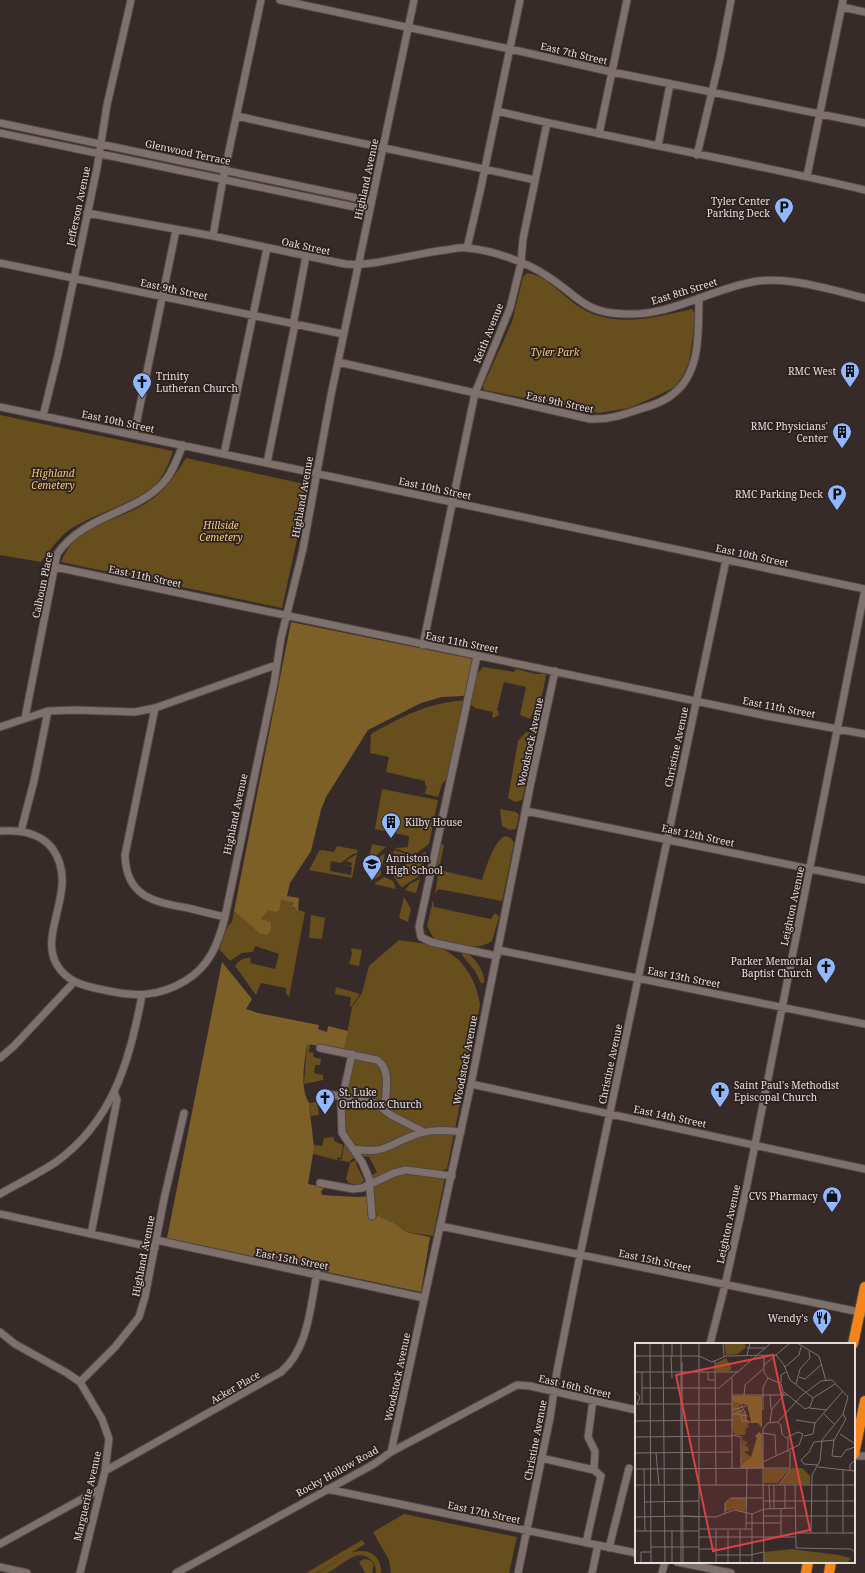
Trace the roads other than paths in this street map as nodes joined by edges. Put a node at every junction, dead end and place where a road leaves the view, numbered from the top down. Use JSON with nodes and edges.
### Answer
{"nodes":[{"id":1,"x":130,"y":0,"type":"edge"},
{"id":2,"x":261,"y":0,"type":"edge"},
{"id":3,"x":280,"y":0,"type":"edge"},
{"id":4,"x":414,"y":0,"type":"edge"},
{"id":5,"x":520,"y":0,"type":"edge"},
{"id":6,"x":627,"y":0,"type":"edge"},
{"id":7,"x":731,"y":0,"type":"edge"},
{"id":8,"x":842,"y":4,"type":"edge"},
{"id":9,"x":865,"y":12,"type":"edge"},
{"id":10,"x":408,"y":28,"type":"junction"},
{"id":11,"x":510,"y":49,"type":"junction"},
{"id":12,"x":612,"y":72,"type":"junction"},
{"id":13,"x":670,"y":84,"type":"junction"},
{"id":14,"x":712,"y":91,"type":"junction"},
{"id":15,"x":497,"y":112,"type":"junction"},
{"id":16,"x":820,"y":113,"type":"junction"},
{"id":17,"x":237,"y":116,"type":"junction"},
{"id":18,"x":0,"y":123,"type":"edge"},
{"id":19,"x":547,"y":123,"type":"junction"},
{"id":20,"x":865,"y":123,"type":"edge"},
{"id":21,"x":0,"y":133,"type":"edge"},
{"id":22,"x":599,"y":134,"type":"junction"},
{"id":23,"x":100,"y":144,"type":"junction"},
{"id":24,"x":658,"y":146,"type":"junction"},
{"id":25,"x":383,"y":148,"type":"junction"},
{"id":26,"x":99,"y":153,"type":"junction"},
{"id":27,"x":697,"y":155,"type":"junction"},
{"id":28,"x":178,"y":160,"type":"junction"},
{"id":29,"x":176,"y":169,"type":"junction"},
{"id":30,"x":484,"y":169,"type":"junction"},
{"id":31,"x":225,"y":170,"type":"junction"},
{"id":32,"x":807,"y":176,"type":"junction"},
{"id":33,"x":223,"y":179,"type":"junction"},
{"id":34,"x":535,"y":180,"type":"junction"},
{"id":35,"x":305,"y":187,"type":"junction"},
{"id":36,"x":865,"y":190,"type":"edge"},
{"id":37,"x":303,"y":196,"type":"junction"},
{"id":38,"x":371,"y":201,"type":"junction"},
{"id":39,"x":369,"y":210,"type":"junction"},
{"id":40,"x":87,"y":213,"type":"junction"},
{"id":41,"x":176,"y":230,"type":"junction"},
{"id":42,"x":213,"y":236,"type":"junction"},
{"id":43,"x":268,"y":248,"type":"junction"},
{"id":44,"x":467,"y":248,"type":"junction"},
{"id":45,"x":306,"y":256,"type":"junction"},
{"id":46,"x":0,"y":263,"type":"edge"},
{"id":47,"x":521,"y":263,"type":"junction"},
{"id":48,"x":358,"y":266,"type":"junction"},
{"id":49,"x":74,"y":279,"type":"junction"},
{"id":50,"x":164,"y":296,"type":"junction"},
{"id":51,"x":699,"y":298,"type":"junction"},
{"id":52,"x":865,"y":298,"type":"edge"},
{"id":53,"x":253,"y":316,"type":"junction"},
{"id":54,"x":295,"y":324,"type":"junction"},
{"id":55,"x":343,"y":334,"type":"junction"},
{"id":56,"x":338,"y":362,"type":"junction"},
{"id":57,"x":475,"y":393,"type":"junction"},
{"id":58,"x":0,"y":407,"type":"edge"},
{"id":59,"x":43,"y":416,"type":"junction"},
{"id":60,"x":134,"y":435,"type":"junction"},
{"id":61,"x":183,"y":445,"type":"junction"},
{"id":62,"x":224,"y":454,"type":"junction"},
{"id":63,"x":268,"y":463,"type":"junction"},
{"id":64,"x":317,"y":473,"type":"junction"},
{"id":65,"x":452,"y":502,"type":"junction"},
{"id":66,"x":726,"y":560,"type":"junction"},
{"id":67,"x":55,"y":567,"type":"junction"},
{"id":68,"x":865,"y":589,"type":"edge"},
{"id":69,"x":288,"y":616,"type":"junction"},
{"id":70,"x":423,"y":644,"type":"junction"},
{"id":71,"x":477,"y":656,"type":"junction"},
{"id":72,"x":276,"y":665,"type":"junction"},
{"id":73,"x":555,"y":671,"type":"junction"},
{"id":74,"x":696,"y":701,"type":"junction"},
{"id":75,"x":155,"y":708,"type":"junction"},
{"id":76,"x":48,"y":711,"type":"junction"},
{"id":77,"x":25,"y":718,"type":"junction"},
{"id":78,"x":0,"y":727,"type":"edge"},
{"id":79,"x":837,"y":729,"type":"junction"},
{"id":80,"x":865,"y":734,"type":"edge"},
{"id":81,"x":526,"y":811,"type":"junction"},
{"id":82,"x":0,"y":831,"type":"edge"},
{"id":83,"x":21,"y":831,"type":"junction"},
{"id":84,"x":668,"y":839,"type":"junction"},
{"id":85,"x":810,"y":868,"type":"junction"},
{"id":86,"x":865,"y":880,"type":"edge"},
{"id":87,"x":224,"y":917,"type":"junction"},
{"id":88,"x":498,"y":953,"type":"junction"},
{"id":89,"x":638,"y":978,"type":"junction"},
{"id":90,"x":74,"y":982,"type":"junction"},
{"id":91,"x":142,"y":995,"type":"junction"},
{"id":92,"x":781,"y":1007,"type":"junction"},
{"id":93,"x":865,"y":1024,"type":"edge"},
{"id":94,"x":320,"y":1048,"type":"dead end"},
{"id":95,"x":352,"y":1054,"type":"junction"},
{"id":96,"x":0,"y":1058,"type":"edge"},
{"id":97,"x":471,"y":1084,"type":"junction"},
{"id":98,"x":114,"y":1092,"type":"junction"},
{"id":99,"x":323,"y":1093,"type":"dead end"},
{"id":100,"x":342,"y":1096,"type":"junction"},
{"id":101,"x":385,"y":1109,"type":"junction"},
{"id":102,"x":184,"y":1113,"type":"dead end"},
{"id":103,"x":610,"y":1114,"type":"junction"},
{"id":104,"x":424,"y":1132,"type":"junction"},
{"id":105,"x":461,"y":1132,"type":"junction"},
{"id":106,"x":754,"y":1145,"type":"junction"},
{"id":107,"x":354,"y":1149,"type":"junction"},
{"id":108,"x":865,"y":1169,"type":"edge"},
{"id":109,"x":452,"y":1176,"type":"junction"},
{"id":110,"x":320,"y":1182,"type":"dead end"},
{"id":111,"x":369,"y":1184,"type":"junction"},
{"id":112,"x":0,"y":1194,"type":"edge"},
{"id":113,"x":0,"y":1214,"type":"edge"},
{"id":114,"x":372,"y":1216,"type":"dead end"},
{"id":115,"x":440,"y":1226,"type":"junction"},
{"id":116,"x":91,"y":1234,"type":"junction"},
{"id":117,"x":156,"y":1240,"type":"junction"},
{"id":118,"x":155,"y":1248,"type":"junction"},
{"id":119,"x":580,"y":1255,"type":"junction"},
{"id":120,"x":317,"y":1273,"type":"junction"},
{"id":121,"x":725,"y":1285,"type":"junction"},
{"id":122,"x":865,"y":1287,"type":"edge"},
{"id":123,"x":424,"y":1298,"type":"junction"},
{"id":124,"x":862,"y":1313,"type":"edge"},
{"id":125,"x":0,"y":1332,"type":"edge"},
{"id":126,"x":710,"y":1343,"type":"edge"},
{"id":127,"x":853,"y":1343,"type":"edge"},
{"id":128,"x":80,"y":1382,"type":"junction"},
{"id":129,"x":510,"y":1389,"type":"joint"},
{"id":130,"x":554,"y":1392,"type":"junction"},
{"id":131,"x":593,"y":1400,"type":"junction"},
{"id":132,"x":865,"y":1401,"type":"edge"},
{"id":133,"x":635,"y":1410,"type":"edge"},
{"id":134,"x":855,"y":1450,"type":"edge"},
{"id":135,"x":391,"y":1452,"type":"junction"},
{"id":136,"x":855,"y":1455,"type":"edge"},
{"id":137,"x":865,"y":1456,"type":"edge"},
{"id":138,"x":542,"y":1458,"type":"junction"},
{"id":139,"x":629,"y":1468,"type":"dead end"},
{"id":140,"x":594,"y":1470,"type":"junction"},
{"id":141,"x":105,"y":1471,"type":"junction"},
{"id":142,"x":327,"y":1488,"type":"junction"},
{"id":143,"x":100,"y":1489,"type":"junction"},
{"id":144,"x":527,"y":1531,"type":"junction"},
{"id":145,"x":586,"y":1543,"type":"junction"},
{"id":146,"x":0,"y":1544,"type":"edge"},
{"id":147,"x":598,"y":1545,"type":"junction"},
{"id":148,"x":609,"y":1548,"type":"junction"},
{"id":149,"x":635,"y":1553,"type":"edge"},
{"id":150,"x":665,"y":1563,"type":"edge"},
{"id":151,"x":683,"y":1563,"type":"edge"},
{"id":152,"x":808,"y":1563,"type":"edge"},
{"id":153,"x":831,"y":1563,"type":"edge"},
{"id":154,"x":0,"y":1567,"type":"edge"},
{"id":155,"x":27,"y":1573,"type":"edge"},
{"id":156,"x":80,"y":1573,"type":"edge"},
{"id":157,"x":176,"y":1573,"type":"edge"},
{"id":158,"x":518,"y":1573,"type":"edge"},
{"id":159,"x":592,"y":1573,"type":"edge"},
{"id":160,"x":662,"y":1573,"type":"edge"},
{"id":161,"x":731,"y":1573,"type":"edge"},
{"id":162,"x":806,"y":1573,"type":"edge"},
{"id":163,"x":829,"y":1573,"type":"edge"}],
"edges":[{"from":1,"to":23,"type":"street","name":"Jefferson Avenue"},
{"from":2,"to":17,"type":"street"},
{"from":3,"to":10,"type":"street","name":"East 7th Street"},
{"from":4,"to":10,"type":"street","name":"Highland Avenue"},
{"from":5,"to":11,"type":"street"},
{"from":6,"to":12,"type":"street"},
{"from":7,"to":14,"type":"street"},
{"from":8,"to":9,"type":"street"},
{"from":8,"to":16,"type":"street"},
{"from":10,"to":11,"type":"street","name":"East 7th Street"},
{"from":10,"to":25,"type":"street","name":"Highland Avenue"},
{"from":11,"to":12,"type":"street","name":"East 7th Street"},
{"from":11,"to":15,"type":"street"},
{"from":12,"to":13,"type":"street","name":"East 7th Street"},
{"from":12,"to":22,"type":"street"},
{"from":13,"to":14,"type":"street","name":"East 7th Street"},
{"from":13,"to":24,"type":"street"},
{"from":14,"to":16,"type":"street","name":"East 7th Street"},
{"from":14,"to":27,"type":"street"},
{"from":15,"to":19,"type":"street"},
{"from":15,"to":30,"type":"street"},
{"from":16,"to":20,"type":"street","name":"East 7th Street"},
{"from":16,"to":32,"type":"street"},
{"from":17,"to":25,"type":"street"},
{"from":17,"to":31,"type":"street"},
{"from":18,"to":23,"type":"street","name":"Glenwood Terrace"},
{"from":19,"to":22,"type":"street"},
{"from":19,"to":34,"type":"street","name":"Keith Avenue"},
{"from":21,"to":26,"type":"street","name":"Glenwood Terrace"},
{"from":22,"to":24,"type":"street"},
{"from":23,"to":26,"type":"street","name":"Jefferson Avenue"},
{"from":23,"to":28,"type":"street","name":"Glenwood Terrace"},
{"from":24,"to":27,"type":"street"},
{"from":25,"to":30,"type":"street"},
{"from":25,"to":38,"type":"street","name":"Highland Avenue"},
{"from":26,"to":29,"type":"street","name":"Glenwood Terrace"},
{"from":26,"to":40,"type":"street","name":"Jefferson Avenue"},
{"from":27,"to":32,"type":"street"},
{"from":28,"to":29,"type":"street"},
{"from":28,"to":31,"type":"street","name":"Glenwood Terrace"},
{"from":29,"to":33,"type":"street","name":"Glenwood Terrace"},
{"from":30,"to":34,"type":"street"},
{"from":30,"to":44,"type":"street"},
{"from":31,"to":33,"type":"street"},
{"from":31,"to":35,"type":"street","name":"Glenwood Terrace"},
{"from":32,"to":36,"type":"street"},
{"from":33,"to":37,"type":"street","name":"Glenwood Terrace"},
{"from":33,"to":42,"type":"street"},
{"from":34,"to":47,"type":"street","name":"Keith Avenue"},
{"from":35,"to":37,"type":"street"},
{"from":35,"to":38,"type":"street","name":"Glenwood Terrace"},
{"from":37,"to":39,"type":"street","name":"Glenwood Terrace"},
{"from":38,"to":39,"type":"street","name":"Highland Avenue"},
{"from":39,"to":48,"type":"street","name":"Highland Avenue"},
{"from":40,"to":41,"type":"street","name":"Oak Street"},
{"from":40,"to":49,"type":"street","name":"Jefferson Avenue"},
{"from":41,"to":42,"type":"street","name":"Oak Street"},
{"from":41,"to":50,"type":"street"},
{"from":42,"to":43,"type":"street","name":"Oak Street"},
{"from":43,"to":45,"type":"street","name":"Oak Street"},
{"from":43,"to":53,"type":"street"},
{"from":44,"to":47,"type":"street","name":"Oak Street"},
{"from":44,"to":48,"type":"street","name":"Oak Street"},
{"from":45,"to":48,"type":"street","name":"Oak Street"},
{"from":45,"to":54,"type":"street"},
{"from":46,"to":49,"type":"street","name":"East 9th Street"},
{"from":47,"to":51,"type":"street","name":"East 8th Street"},
{"from":47,"to":57,"type":"street","name":"Keith Avenue"},
{"from":48,"to":55,"type":"street","name":"Highland Avenue"},
{"from":49,"to":50,"type":"street","name":"East 9th Street"},
{"from":49,"to":59,"type":"street","name":"Jefferson Avenue"},
{"from":50,"to":53,"type":"street","name":"East 9th Street"},
{"from":50,"to":60,"type":"street"},
{"from":51,"to":52,"type":"street","name":"East 8th Street"},
{"from":51,"to":57,"type":"street","name":"East 9th Street"},
{"from":53,"to":54,"type":"street","name":"East 9th Street"},
{"from":53,"to":62,"type":"street"},
{"from":54,"to":55,"type":"street","name":"East 9th Street"},
{"from":54,"to":63,"type":"street"},
{"from":55,"to":56,"type":"street","name":"Highland Avenue"},
{"from":56,"to":57,"type":"street","name":"East 9th Street"},
{"from":56,"to":64,"type":"street","name":"Highland Avenue"},
{"from":57,"to":65,"type":"street","name":"Keith Avenue"},
{"from":58,"to":59,"type":"street","name":"East 10th Street"},
{"from":59,"to":60,"type":"street","name":"East 10th Street"},
{"from":60,"to":61,"type":"street","name":"East 10th Street"},
{"from":61,"to":62,"type":"street","name":"East 10th Street"},
{"from":61,"to":67,"type":"street","name":"Calhoun Place"},
{"from":62,"to":63,"type":"street","name":"East 10th Street"},
{"from":63,"to":64,"type":"street","name":"East 10th Street"},
{"from":64,"to":65,"type":"street","name":"East 10th Street"},
{"from":64,"to":69,"type":"street","name":"Highland Avenue"},
{"from":65,"to":66,"type":"street","name":"East 10th Street"},
{"from":65,"to":70,"type":"street","name":"Keith Avenue"},
{"from":66,"to":68,"type":"street","name":"East 10th Street"},
{"from":66,"to":74,"type":"street","name":"Christine Avenue"},
{"from":67,"to":69,"type":"street","name":"East 11th Street"},
{"from":67,"to":77,"type":"street","name":"Calhoun Place"},
{"from":68,"to":79,"type":"street","name":"Leighton Avenue"},
{"from":69,"to":70,"type":"street","name":"East 11th Street"},
{"from":69,"to":72,"type":"street","name":"Highland Avenue"},
{"from":70,"to":71,"type":"street","name":"East 11th Street"},
{"from":71,"to":73,"type":"street","name":"East 11th Street"},
{"from":71,"to":88,"type":"street","name":"East 13th Street"},
{"from":72,"to":75,"type":"street"},
{"from":72,"to":87,"type":"street","name":"Highland Avenue"},
{"from":73,"to":74,"type":"street","name":"East 11th Street"},
{"from":73,"to":81,"type":"street","name":"Woodstock Avenue"},
{"from":74,"to":79,"type":"street","name":"East 11th Street"},
{"from":74,"to":84,"type":"street","name":"Christine Avenue"},
{"from":75,"to":76,"type":"street"},
{"from":75,"to":87,"type":"street"},
{"from":76,"to":77,"type":"street"},
{"from":76,"to":83,"type":"street"},
{"from":77,"to":78,"type":"street"},
{"from":79,"to":80,"type":"street","name":"East 11th Street"},
{"from":79,"to":85,"type":"street","name":"Leighton Avenue"},
{"from":81,"to":84,"type":"street","name":"East 12th Street"},
{"from":81,"to":88,"type":"street","name":"Woodstock Avenue"},
{"from":82,"to":83,"type":"street"},
{"from":83,"to":90,"type":"street"},
{"from":84,"to":85,"type":"street","name":"East 12th Street"},
{"from":84,"to":89,"type":"street","name":"Christine Avenue"},
{"from":85,"to":86,"type":"street","name":"East 12th Street"},
{"from":85,"to":92,"type":"street","name":"Leighton Avenue"},
{"from":87,"to":91,"type":"street","name":"Highland Avenue"},
{"from":88,"to":89,"type":"street","name":"East 13th Street"},
{"from":88,"to":97,"type":"street","name":"Woodstock Avenue"},
{"from":89,"to":92,"type":"street","name":"East 13th Street"},
{"from":89,"to":103,"type":"street","name":"Christine Avenue"},
{"from":90,"to":91,"type":"street","name":"Highland Avenue"},
{"from":90,"to":96,"type":"street"},
{"from":91,"to":98,"type":"street"},
{"from":92,"to":93,"type":"street","name":"East 13th Street"},
{"from":92,"to":106,"type":"street","name":"Leighton Avenue"},
{"from":94,"to":95,"type":"street"},
{"from":95,"to":100,"type":"street"},
{"from":95,"to":101,"type":"street"},
{"from":97,"to":103,"type":"street","name":"East 14th Street"},
{"from":97,"to":105,"type":"street","name":"Woodstock Avenue"},
{"from":98,"to":112,"type":"street"},
{"from":98,"to":116,"type":"street"},
{"from":99,"to":100,"type":"street"},
{"from":100,"to":101,"type":"street"},
{"from":100,"to":107,"type":"street"},
{"from":101,"to":104,"type":"street"},
{"from":102,"to":117,"type":"street","name":"Highland Avenue"},
{"from":103,"to":106,"type":"street","name":"East 14th Street"},
{"from":103,"to":119,"type":"street","name":"Christine Avenue"},
{"from":104,"to":105,"type":"street"},
{"from":104,"to":107,"type":"street"},
{"from":105,"to":109,"type":"street","name":"Woodstock Avenue"},
{"from":106,"to":108,"type":"street","name":"East 14th Street"},
{"from":106,"to":121,"type":"street","name":"Leighton Avenue"},
{"from":107,"to":111,"type":"street"},
{"from":109,"to":111,"type":"street"},
{"from":109,"to":115,"type":"street","name":"Woodstock Avenue"},
{"from":110,"to":111,"type":"street"},
{"from":111,"to":114,"type":"street"},
{"from":113,"to":116,"type":"street"},
{"from":115,"to":119,"type":"street","name":"East 15th Street"},
{"from":115,"to":123,"type":"street","name":"Woodstock Avenue"},
{"from":116,"to":118,"type":"street"},
{"from":117,"to":118,"type":"street","name":"Highland Avenue"},
{"from":117,"to":120,"type":"street","name":"East 15th Street"},
{"from":118,"to":128,"type":"street","name":"Highland Avenue"},
{"from":119,"to":121,"type":"street","name":"East 15th Street"},
{"from":119,"to":130,"type":"street","name":"Christine Avenue"},
{"from":120,"to":123,"type":"street","name":"East 15th Street"},
{"from":120,"to":141,"type":"street","name":"Acker Place"},
{"from":121,"to":124,"type":"street","name":"East 15th Street"},
{"from":121,"to":126,"type":"street","name":"Leighton Avenue"},
{"from":122,"to":124,"type":"highway"},
{"from":123,"to":135,"type":"street","name":"Woodstock Avenue"},
{"from":124,"to":127,"type":"highway"},
{"from":125,"to":128,"type":"street","name":"Marguerite Avenue"},
{"from":128,"to":141,"type":"street","name":"Marguerite Avenue"},
{"from":129,"to":130,"type":"street","name":"East 16th Street"},
{"from":129,"to":135,"type":"street","name":"Rocky Hollow Road"},
{"from":130,"to":131,"type":"street","name":"East 16th Street"},
{"from":130,"to":138,"type":"street","name":"Christine Avenue"},
{"from":131,"to":133,"type":"street","name":"East 16th Street"},
{"from":131,"to":140,"type":"street"},
{"from":132,"to":134,"type":"highway"},
{"from":135,"to":142,"type":"street","name":"Rocky Hollow Road"},
{"from":136,"to":137,"type":"street"},
{"from":138,"to":140,"type":"street"},
{"from":138,"to":144,"type":"street","name":"Christine Avenue"},
{"from":139,"to":148,"type":"street"},
{"from":140,"to":145,"type":"street"},
{"from":141,"to":143,"type":"street","name":"Marguerite Avenue"},
{"from":142,"to":144,"type":"street","name":"East 17th Street"},
{"from":142,"to":157,"type":"street","name":"Rocky Hollow Road"},
{"from":143,"to":146,"type":"street"},
{"from":143,"to":156,"type":"street","name":"Marguerite Avenue"},
{"from":144,"to":145,"type":"street","name":"East 17th Street"},
{"from":144,"to":158,"type":"street","name":"Christine Avenue"},
{"from":145,"to":147,"type":"street","name":"East 17th Street"},
{"from":147,"to":148,"type":"street","name":"East 17th Street"},
{"from":147,"to":159,"type":"street"},
{"from":148,"to":149,"type":"street","name":"East 17th Street"},
{"from":150,"to":160,"type":"street"},
{"from":151,"to":161,"type":"street"},
{"from":152,"to":162,"type":"highway"},
{"from":153,"to":163,"type":"highway"},
{"from":154,"to":155,"type":"street"}]}
